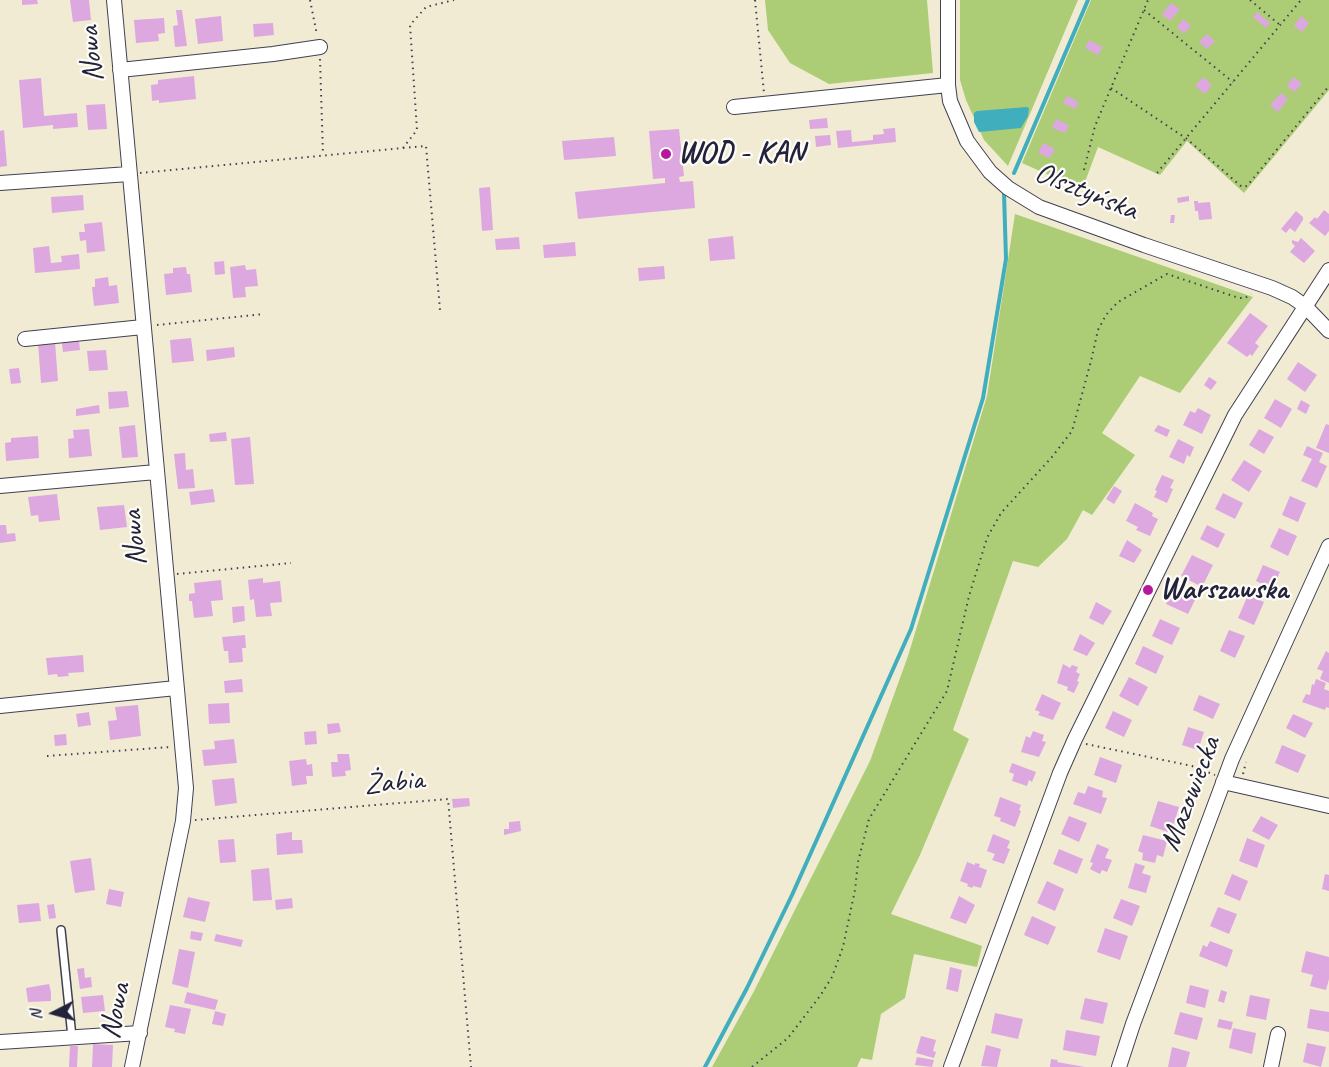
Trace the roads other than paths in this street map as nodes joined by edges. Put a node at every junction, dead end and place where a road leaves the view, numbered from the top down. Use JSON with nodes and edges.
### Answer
{"nodes":[{"id":1,"x":114,"y":0,"type":"edge"},
{"id":2,"x":948,"y":0,"type":"edge"},
{"id":3,"x":320,"y":46,"type":"road end"},
{"id":4,"x":120,"y":70,"type":"junction"},
{"id":5,"x":948,"y":85,"type":"junction"},
{"id":6,"x":734,"y":107,"type":"dead end"},
{"id":7,"x":129,"y":174,"type":"junction"},
{"id":8,"x":0,"y":183,"type":"edge"},
{"id":9,"x":1329,"y":270,"type":"edge"},
{"id":10,"x":1305,"y":306,"type":"junction"},
{"id":11,"x":143,"y":327,"type":"junction"},
{"id":12,"x":1329,"y":331,"type":"edge"},
{"id":13,"x":25,"y":339,"type":"dead end"},
{"id":14,"x":156,"y":472,"type":"junction"},
{"id":15,"x":0,"y":486,"type":"edge"},
{"id":16,"x":1329,"y":546,"type":"edge"},
{"id":17,"x":176,"y":688,"type":"junction"},
{"id":18,"x":0,"y":706,"type":"edge"},
{"id":19,"x":1223,"y":782,"type":"junction"},
{"id":20,"x":1329,"y":806,"type":"edge"},
{"id":21,"x":61,"y":930,"type":"dead end"},
{"id":22,"x":140,"y":1033,"type":"junction"},
{"id":23,"x":1278,"y":1034,"type":"dead end"},
{"id":24,"x":72,"y":1037,"type":"junction"},
{"id":25,"x":0,"y":1042,"type":"edge"},
{"id":26,"x":132,"y":1067,"type":"edge"},
{"id":27,"x":951,"y":1067,"type":"edge"},
{"id":28,"x":1119,"y":1067,"type":"edge"},
{"id":29,"x":1271,"y":1067,"type":"edge"}],
"edges":[{"from":1,"to":4,"type":"street","name":"Nowa"},
{"from":2,"to":5,"type":"street","name":"Olsztyńska"},
{"from":3,"to":4,"type":"street"},
{"from":4,"to":7,"type":"street","name":"Nowa"},
{"from":5,"to":6,"type":"street"},
{"from":5,"to":10,"type":"street","name":"Olsztyńska"},
{"from":7,"to":8,"type":"street"},
{"from":7,"to":11,"type":"street","name":"Nowa"},
{"from":9,"to":10,"type":"street"},
{"from":10,"to":12,"type":"street","name":"Olsztyńska"},
{"from":10,"to":27,"type":"street"},
{"from":11,"to":13,"type":"street"},
{"from":11,"to":14,"type":"street","name":"Nowa"},
{"from":14,"to":15,"type":"street"},
{"from":14,"to":17,"type":"street","name":"Nowa"},
{"from":16,"to":19,"type":"street","name":"Mazowiecka"},
{"from":17,"to":18,"type":"street"},
{"from":17,"to":22,"type":"street","name":"Nowa"},
{"from":19,"to":20,"type":"street"},
{"from":19,"to":28,"type":"street","name":"Mazowiecka"},
{"from":21,"to":24,"type":"lane"},
{"from":22,"to":24,"type":"street"},
{"from":22,"to":26,"type":"street","name":"Nowa"},
{"from":23,"to":29,"type":"street"},
{"from":24,"to":25,"type":"street"}]}
